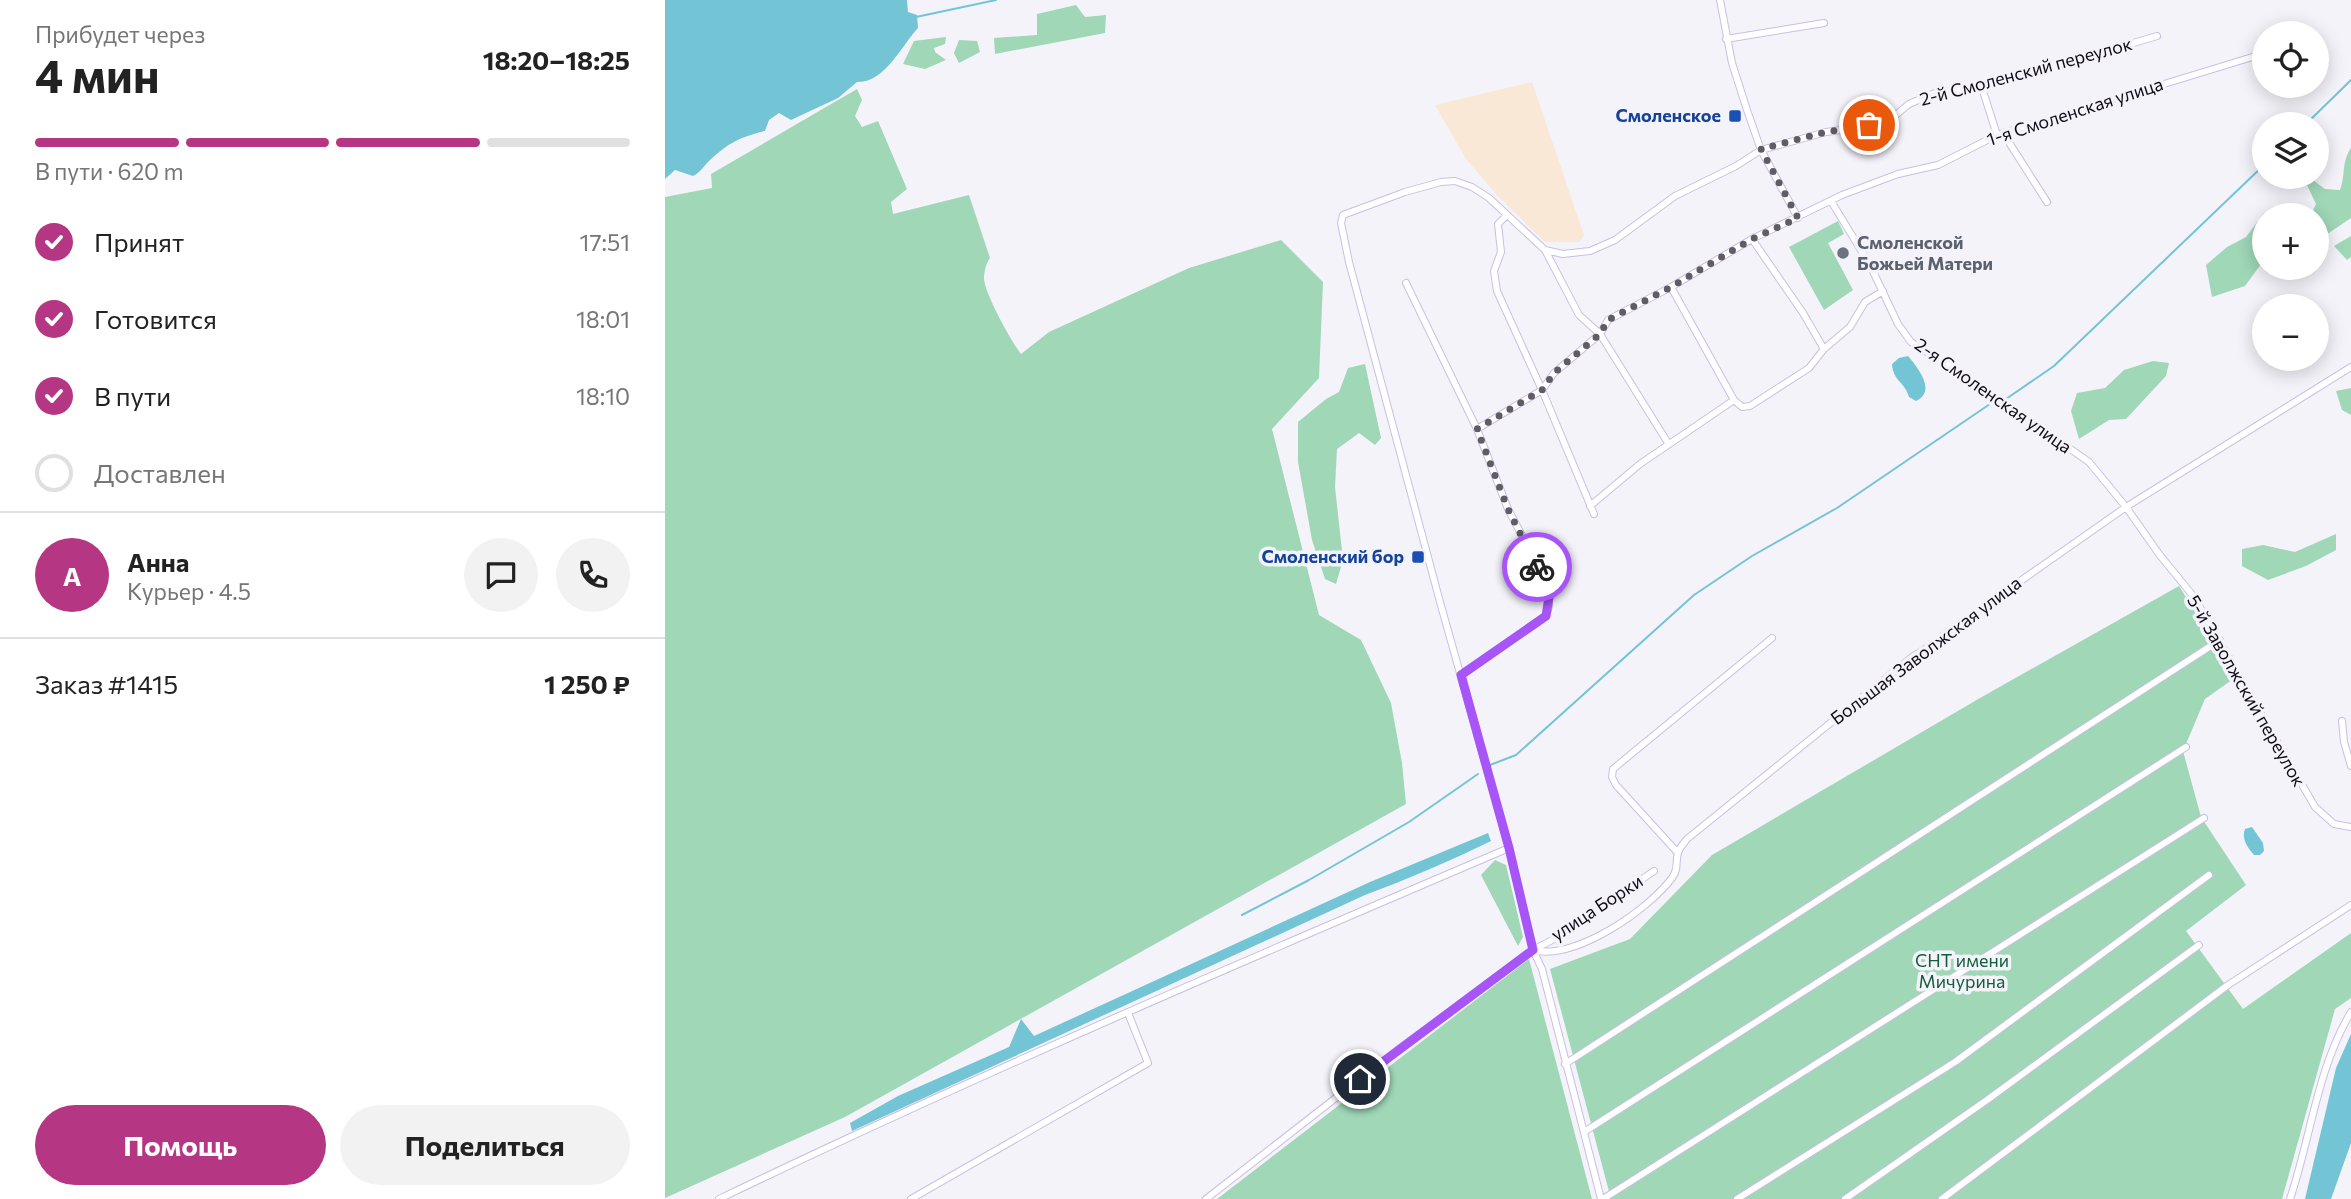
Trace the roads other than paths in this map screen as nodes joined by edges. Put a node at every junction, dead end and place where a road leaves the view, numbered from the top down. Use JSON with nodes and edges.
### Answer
{"nodes":[{"id":1,"x":1720,"y":0,"type":"edge"},
{"id":2,"x":1825,"y":23,"type":"dead end"},
{"id":3,"x":2157,"y":36,"type":"dead end"},
{"id":4,"x":1726,"y":38,"type":"junction"},
{"id":5,"x":2252,"y":57,"type":"edge"},
{"id":6,"x":1982,"y":88,"type":"junction"},
{"id":7,"x":2000,"y":134,"type":"junction"},
{"id":8,"x":1761,"y":149,"type":"junction"},
{"id":9,"x":1831,"y":201,"type":"junction"},
{"id":10,"x":2047,"y":202,"type":"dead end"},
{"id":11,"x":1507,"y":215,"type":"junction"},
{"id":12,"x":1798,"y":218,"type":"junction"},
{"id":13,"x":1752,"y":239,"type":"junction"},
{"id":14,"x":1545,"y":250,"type":"junction"},
{"id":15,"x":1406,"y":283,"type":"dead end"},
{"id":16,"x":1671,"y":287,"type":"junction"},
{"id":17,"x":1883,"y":292,"type":"junction"},
{"id":18,"x":1600,"y":334,"type":"junction"},
{"id":19,"x":1824,"y":349,"type":"junction"},
{"id":20,"x":2351,"y":367,"type":"edge"},
{"id":21,"x":1542,"y":390,"type":"junction"},
{"id":22,"x":1734,"y":400,"type":"junction"},
{"id":23,"x":1477,"y":429,"type":"junction"},
{"id":24,"x":1668,"y":443,"type":"junction"},
{"id":25,"x":1590,"y":506,"type":"junction"},
{"id":26,"x":2126,"y":507,"type":"junction"},
{"id":27,"x":1594,"y":514,"type":"dead end"},
{"id":28,"x":1772,"y":638,"type":"dead end"},
{"id":29,"x":2220,"y":640,"type":"junction"},
{"id":30,"x":1461,"y":675,"type":"junction"},
{"id":31,"x":2342,"y":721,"type":"dead end"},
{"id":32,"x":2186,"y":747,"type":"dead end"},
{"id":33,"x":2351,"y":766,"type":"edge"},
{"id":34,"x":2204,"y":818,"type":"dead end"},
{"id":35,"x":2351,"y":827,"type":"edge"},
{"id":36,"x":1509,"y":848,"type":"junction"},
{"id":37,"x":1678,"y":853,"type":"junction"},
{"id":38,"x":1654,"y":871,"type":"dead end"},
{"id":39,"x":2209,"y":875,"type":"dead end"},
{"id":40,"x":2351,"y":905,"type":"edge"},
{"id":41,"x":2199,"y":945,"type":"dead end"},
{"id":42,"x":1533,"y":950,"type":"junction"},
{"id":43,"x":2351,"y":1012,"type":"edge"},
{"id":44,"x":1128,"y":1013,"type":"junction"},
{"id":45,"x":1565,"y":1064,"type":"junction"},
{"id":46,"x":1584,"y":1132,"type":"junction"},
{"id":47,"x":719,"y":1199,"type":"edge"},
{"id":48,"x":911,"y":1199,"type":"edge"},
{"id":49,"x":1206,"y":1199,"type":"edge"},
{"id":50,"x":1602,"y":1199,"type":"edge"},
{"id":51,"x":1737,"y":1199,"type":"edge"},
{"id":52,"x":1845,"y":1199,"type":"edge"},
{"id":53,"x":1942,"y":1199,"type":"edge"},
{"id":54,"x":2290,"y":1199,"type":"edge"}],
"edges":[{"from":1,"to":4,"type":"street"},
{"from":2,"to":4,"type":"street"},
{"from":3,"to":6,"type":"street","name":"2-й Смоленский переулок"},
{"from":4,"to":8,"type":"street"},
{"from":5,"to":7,"type":"street","name":"1-я Смоленская улица"},
{"from":6,"to":7,"type":"street"},
{"from":6,"to":8,"type":"street","name":"2-й Смоленский переулок"},
{"from":7,"to":9,"type":"street","name":"1-я Смоленская улица"},
{"from":7,"to":10,"type":"street"},
{"from":8,"to":12,"type":"street"},
{"from":8,"to":14,"type":"street","name":"2-й Смоленский переулок"},
{"from":9,"to":12,"type":"street","name":"1-я Смоленская улица"},
{"from":9,"to":17,"type":"street","name":"2-я Смоленская улица"},
{"from":11,"to":14,"type":"street"},
{"from":11,"to":21,"type":"street"},
{"from":11,"to":30,"type":"street"},
{"from":12,"to":13,"type":"street","name":"1-я Смоленская улица"},
{"from":13,"to":16,"type":"street","name":"1-я Смоленская улица"},
{"from":13,"to":19,"type":"street"},
{"from":14,"to":18,"type":"street"},
{"from":15,"to":23,"type":"street"},
{"from":16,"to":18,"type":"street","name":"1-я Смоленская улица"},
{"from":16,"to":22,"type":"street"},
{"from":17,"to":19,"type":"street"},
{"from":17,"to":26,"type":"street","name":"2-я Смоленская улица"},
{"from":18,"to":21,"type":"street","name":"1-я Смоленская улица"},
{"from":18,"to":24,"type":"street"},
{"from":19,"to":22,"type":"street"},
{"from":20,"to":26,"type":"street","name":"Большая Заволжская улица"},
{"from":21,"to":23,"type":"street","name":"1-я Смоленская улица"},
{"from":21,"to":25,"type":"street"},
{"from":22,"to":24,"type":"street"},
{"from":23,"to":30,"type":"street"},
{"from":24,"to":25,"type":"street"},
{"from":25,"to":27,"type":"street"},
{"from":26,"to":29,"type":"street","name":"5-й Заволжский переулок"},
{"from":26,"to":37,"type":"street","name":"Большая Заволжская улица"},
{"from":28,"to":37,"type":"street"},
{"from":29,"to":35,"type":"street","name":"5-й Заволжский переулок"},
{"from":29,"to":45,"type":"street"},
{"from":30,"to":36,"type":"street"},
{"from":31,"to":33,"type":"street"},
{"from":32,"to":46,"type":"street"},
{"from":34,"to":50,"type":"street"},
{"from":36,"to":42,"type":"street"},
{"from":36,"to":44,"type":"street"},
{"from":37,"to":42,"type":"street","name":"Большая Заволжская улица"},
{"from":38,"to":42,"type":"street","name":"улица Борки"},
{"from":39,"to":51,"type":"street"},
{"from":40,"to":53,"type":"street"},
{"from":41,"to":52,"type":"street"},
{"from":42,"to":45,"type":"street"},
{"from":42,"to":49,"type":"street","name":"улица Борки"},
{"from":43,"to":54,"type":"street"},
{"from":44,"to":47,"type":"street"},
{"from":44,"to":48,"type":"street"},
{"from":45,"to":46,"type":"street"},
{"from":46,"to":50,"type":"street"}]}
